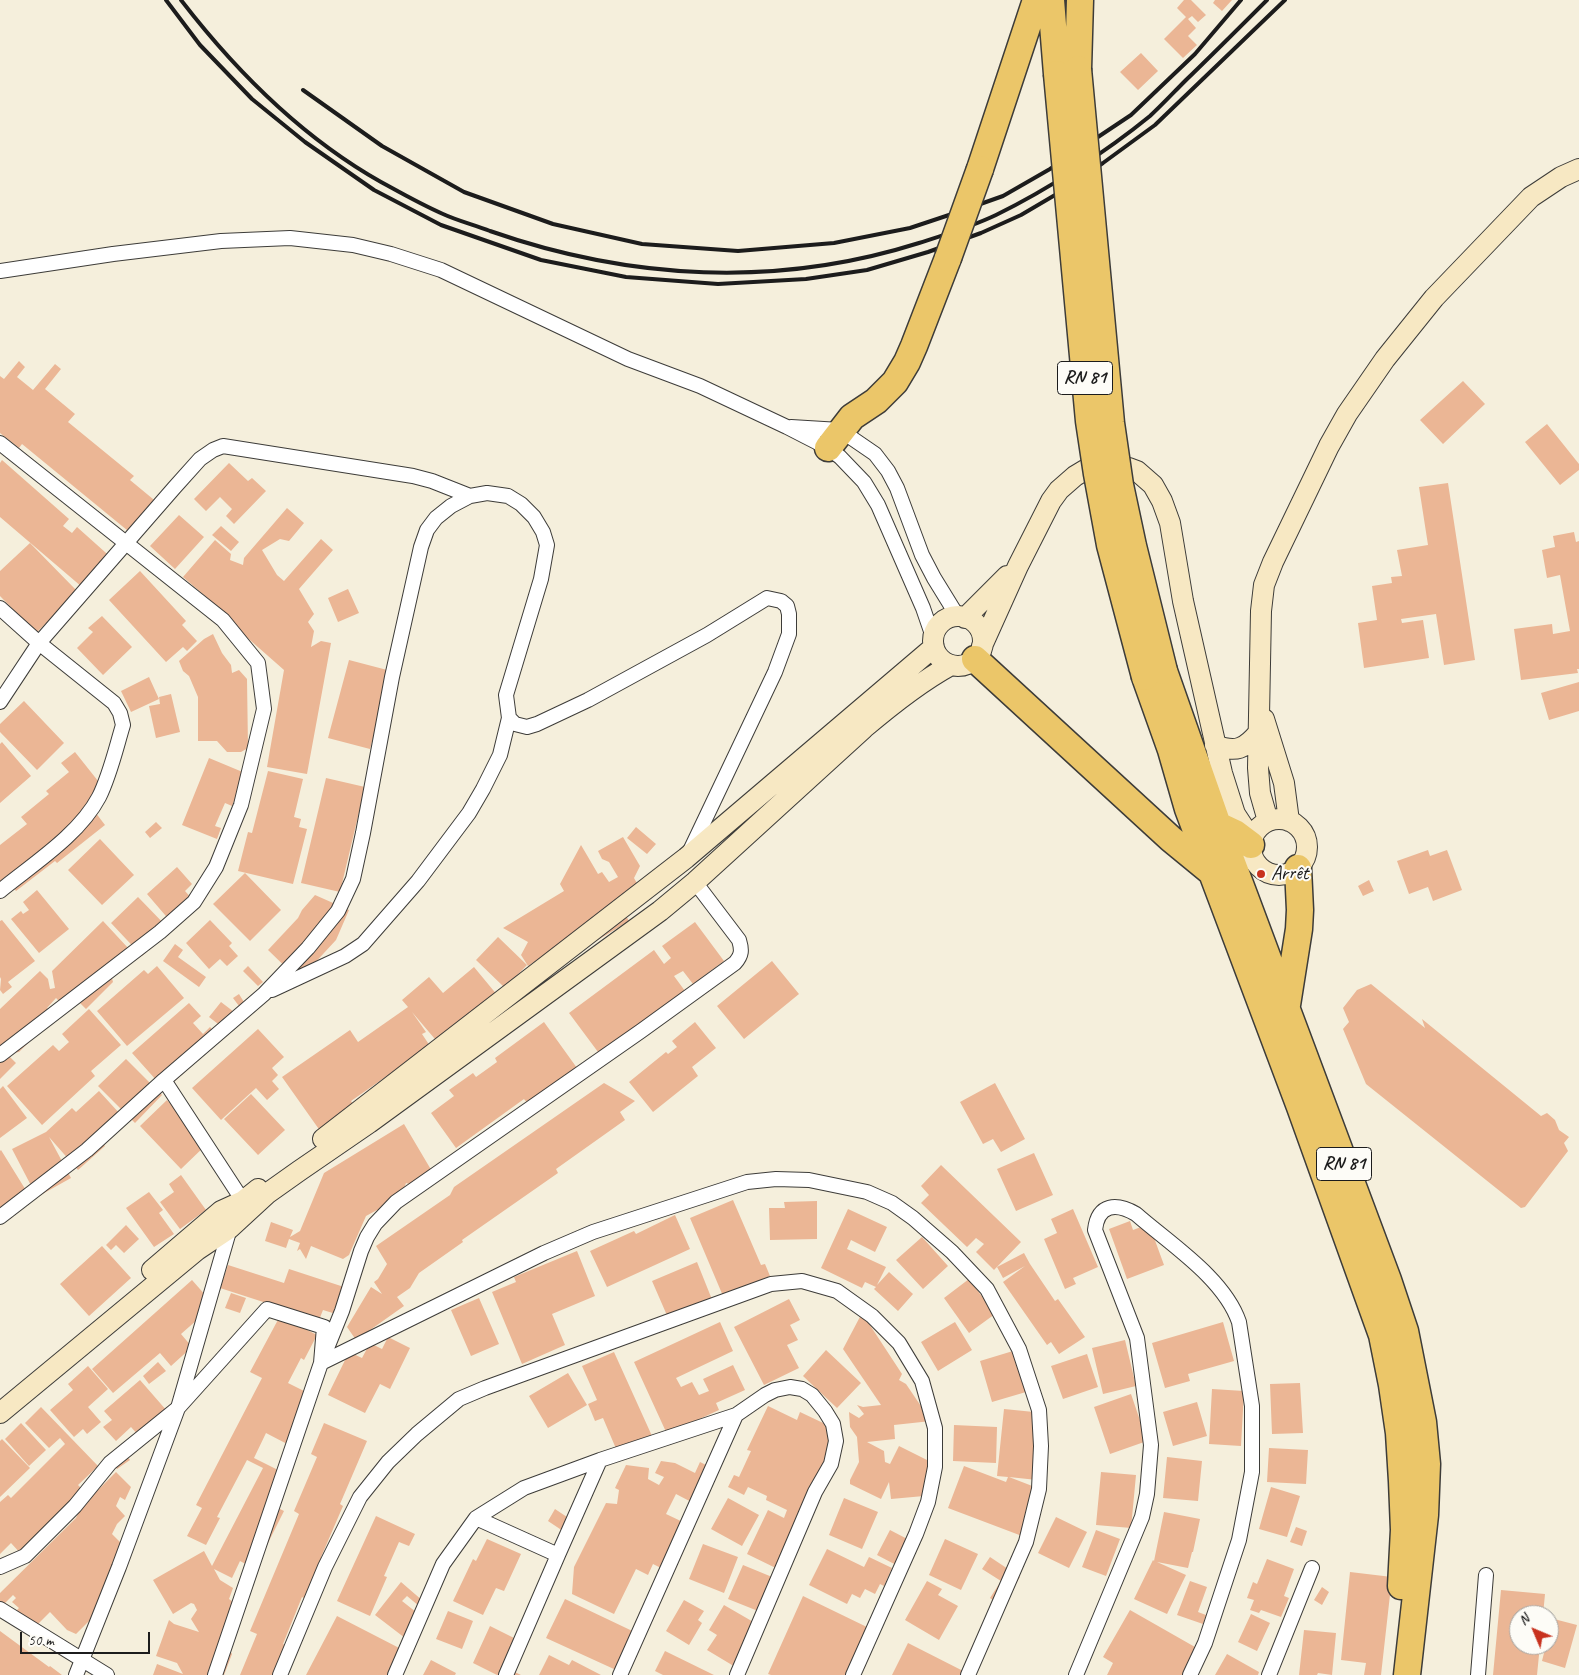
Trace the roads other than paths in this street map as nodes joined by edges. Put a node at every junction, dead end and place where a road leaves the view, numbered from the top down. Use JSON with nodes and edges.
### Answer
{"nodes":[{"id":1,"x":1036,"y":0,"type":"edge"},
{"id":2,"x":1051,"y":0,"type":"edge"},
{"id":3,"x":1080,"y":0,"type":"edge"},
{"id":4,"x":1067,"y":71,"type":"junction"},
{"id":5,"x":1579,"y":169,"type":"edge"},
{"id":6,"x":0,"y":271,"type":"edge"},
{"id":7,"x":787,"y":427,"type":"junction"},
{"id":8,"x":834,"y":439,"type":"junction"},
{"id":9,"x":0,"y":444,"type":"edge"},
{"id":10,"x":470,"y":496,"type":"junction"},
{"id":11,"x":127,"y":543,"type":"junction"},
{"id":12,"x":1018,"y":566,"type":"junction"},
{"id":13,"x":0,"y":608,"type":"edge"},
{"id":14,"x":962,"y":617,"type":"junction"},
{"id":15,"x":39,"y":643,"type":"junction"},
{"id":16,"x":934,"y":643,"type":"junction"},
{"id":17,"x":970,"y":657,"type":"junction"},
{"id":18,"x":1155,"y":674,"type":"junction"},
{"id":19,"x":0,"y":702,"type":"edge"},
{"id":20,"x":1259,"y":705,"type":"junction"},
{"id":21,"x":509,"y":718,"type":"junction"},
{"id":22,"x":1259,"y":732,"type":"junction"},
{"id":23,"x":1216,"y":745,"type":"junction"},
{"id":24,"x":1289,"y":821,"type":"junction"},
{"id":25,"x":1218,"y":825,"type":"junction"},
{"id":26,"x":1258,"y":833,"type":"junction"},
{"id":27,"x":686,"y":858,"type":"junction"},
{"id":28,"x":1298,"y":868,"type":"junction"},
{"id":29,"x":1212,"y":873,"type":"junction"},
{"id":30,"x":696,"y":882,"type":"junction"},
{"id":31,"x":0,"y":892,"type":"edge"},
{"id":32,"x":264,"y":994,"type":"junction"},
{"id":33,"x":1286,"y":1009,"type":"junction"},
{"id":34,"x":0,"y":1055,"type":"edge"},
{"id":35,"x":164,"y":1080,"type":"junction"},
{"id":36,"x":243,"y":1201,"type":"junction"},
{"id":37,"x":0,"y":1218,"type":"edge"},
{"id":38,"x":230,"y":1228,"type":"junction"},
{"id":39,"x":321,"y":1363,"type":"junction"},
{"id":40,"x":0,"y":1397,"type":"edge"},
{"id":41,"x":178,"y":1408,"type":"junction"},
{"id":42,"x":0,"y":1413,"type":"edge"},
{"id":43,"x":736,"y":1415,"type":"junction"},
{"id":44,"x":600,"y":1460,"type":"junction"},
{"id":45,"x":476,"y":1518,"type":"junction"},
{"id":46,"x":558,"y":1555,"type":"junction"},
{"id":47,"x":0,"y":1567,"type":"edge"},
{"id":48,"x":1312,"y":1568,"type":"dead end"},
{"id":49,"x":1486,"y":1575,"type":"dead end"},
{"id":50,"x":0,"y":1609,"type":"edge"},
{"id":51,"x":81,"y":1660,"type":"junction"},
{"id":52,"x":76,"y":1675,"type":"edge"},
{"id":53,"x":107,"y":1675,"type":"edge"},
{"id":54,"x":215,"y":1675,"type":"edge"},
{"id":55,"x":280,"y":1675,"type":"edge"},
{"id":56,"x":396,"y":1675,"type":"edge"},
{"id":57,"x":506,"y":1675,"type":"edge"},
{"id":58,"x":620,"y":1675,"type":"edge"},
{"id":59,"x":737,"y":1675,"type":"edge"},
{"id":60,"x":853,"y":1675,"type":"edge"},
{"id":61,"x":968,"y":1675,"type":"edge"},
{"id":62,"x":1076,"y":1675,"type":"edge"},
{"id":63,"x":1190,"y":1675,"type":"edge"},
{"id":64,"x":1269,"y":1675,"type":"edge"},
{"id":65,"x":1390,"y":1675,"type":"edge"},
{"id":66,"x":1407,"y":1675,"type":"edge"},
{"id":67,"x":1478,"y":1675,"type":"edge"}],
"edges":[{"from":1,"to":8,"type":"highway","bridge":true},
{"from":2,"to":4,"type":"highway","number":"RN 81"},
{"from":3,"to":4,"type":"highway","number":"RN 81"},
{"from":4,"to":18,"type":"highway","number":"RN 81","bridge":true},
{"from":5,"to":20,"type":"street"},
{"from":6,"to":7,"type":"street"},
{"from":7,"to":8,"type":"street"},
{"from":7,"to":8,"type":"street"},
{"from":8,"to":14,"type":"street"},
{"from":8,"to":16,"type":"street"},
{"from":9,"to":11,"type":"street"},
{"from":10,"to":11,"type":"street"},
{"from":10,"to":21,"type":"street"},
{"from":10,"to":32,"type":"street"},
{"from":11,"to":15,"type":"street"},
{"from":11,"to":34,"type":"street"},
{"from":12,"to":14,"type":"street"},
{"from":12,"to":17,"type":"street"},
{"from":12,"to":23,"type":"street"},
{"from":13,"to":15,"type":"street"},
{"from":14,"to":16,"type":"street"},
{"from":14,"to":17,"type":"street"},
{"from":15,"to":19,"type":"street"},
{"from":15,"to":31,"type":"street"},
{"from":16,"to":17,"type":"street"},
{"from":16,"to":27,"type":"street"},
{"from":17,"to":29,"type":"highway"},
{"from":17,"to":30,"type":"street"},
{"from":18,"to":25,"type":"highway","number":"RN 81"},
{"from":18,"to":29,"type":"highway","number":"RN 81"},
{"from":20,"to":22,"type":"street"},
{"from":20,"to":24,"type":"street"},
{"from":21,"to":27,"type":"street"},
{"from":21,"to":32,"type":"street"},
{"from":22,"to":23,"type":"street"},
{"from":22,"to":26,"type":"street"},
{"from":23,"to":26,"type":"street"},
{"from":24,"to":26,"type":"street"},
{"from":24,"to":28,"type":"street"},
{"from":25,"to":26,"type":"highway"},
{"from":25,"to":33,"type":"highway","number":"RN 81"},
{"from":26,"to":28,"type":"street"},
{"from":27,"to":36,"type":"street"},
{"from":28,"to":33,"type":"highway"},
{"from":29,"to":65,"type":"highway","number":"RN 81"},
{"from":30,"to":38,"type":"street"},
{"from":30,"to":39,"type":"street"},
{"from":32,"to":35,"type":"street"},
{"from":33,"to":66,"type":"highway","number":"RN 81"},
{"from":35,"to":36,"type":"street"},
{"from":35,"to":37,"type":"street"},
{"from":36,"to":40,"type":"street"},
{"from":38,"to":41,"type":"street"},
{"from":38,"to":42,"type":"street"},
{"from":39,"to":41,"type":"street"},
{"from":39,"to":54,"type":"street"},
{"from":39,"to":61,"type":"street"},
{"from":41,"to":47,"type":"street"},
{"from":41,"to":51,"type":"street"},
{"from":43,"to":44,"type":"street"},
{"from":43,"to":58,"type":"street"},
{"from":43,"to":59,"type":"street"},
{"from":44,"to":45,"type":"street"},
{"from":44,"to":46,"type":"street"},
{"from":45,"to":46,"type":"street"},
{"from":45,"to":56,"type":"street"},
{"from":46,"to":57,"type":"street"},
{"from":48,"to":64,"type":"street"},
{"from":49,"to":67,"type":"street"},
{"from":50,"to":51,"type":"street"},
{"from":51,"to":52,"type":"street"},
{"from":51,"to":53,"type":"street"},
{"from":55,"to":60,"type":"street"},
{"from":62,"to":63,"type":"street"}]}
